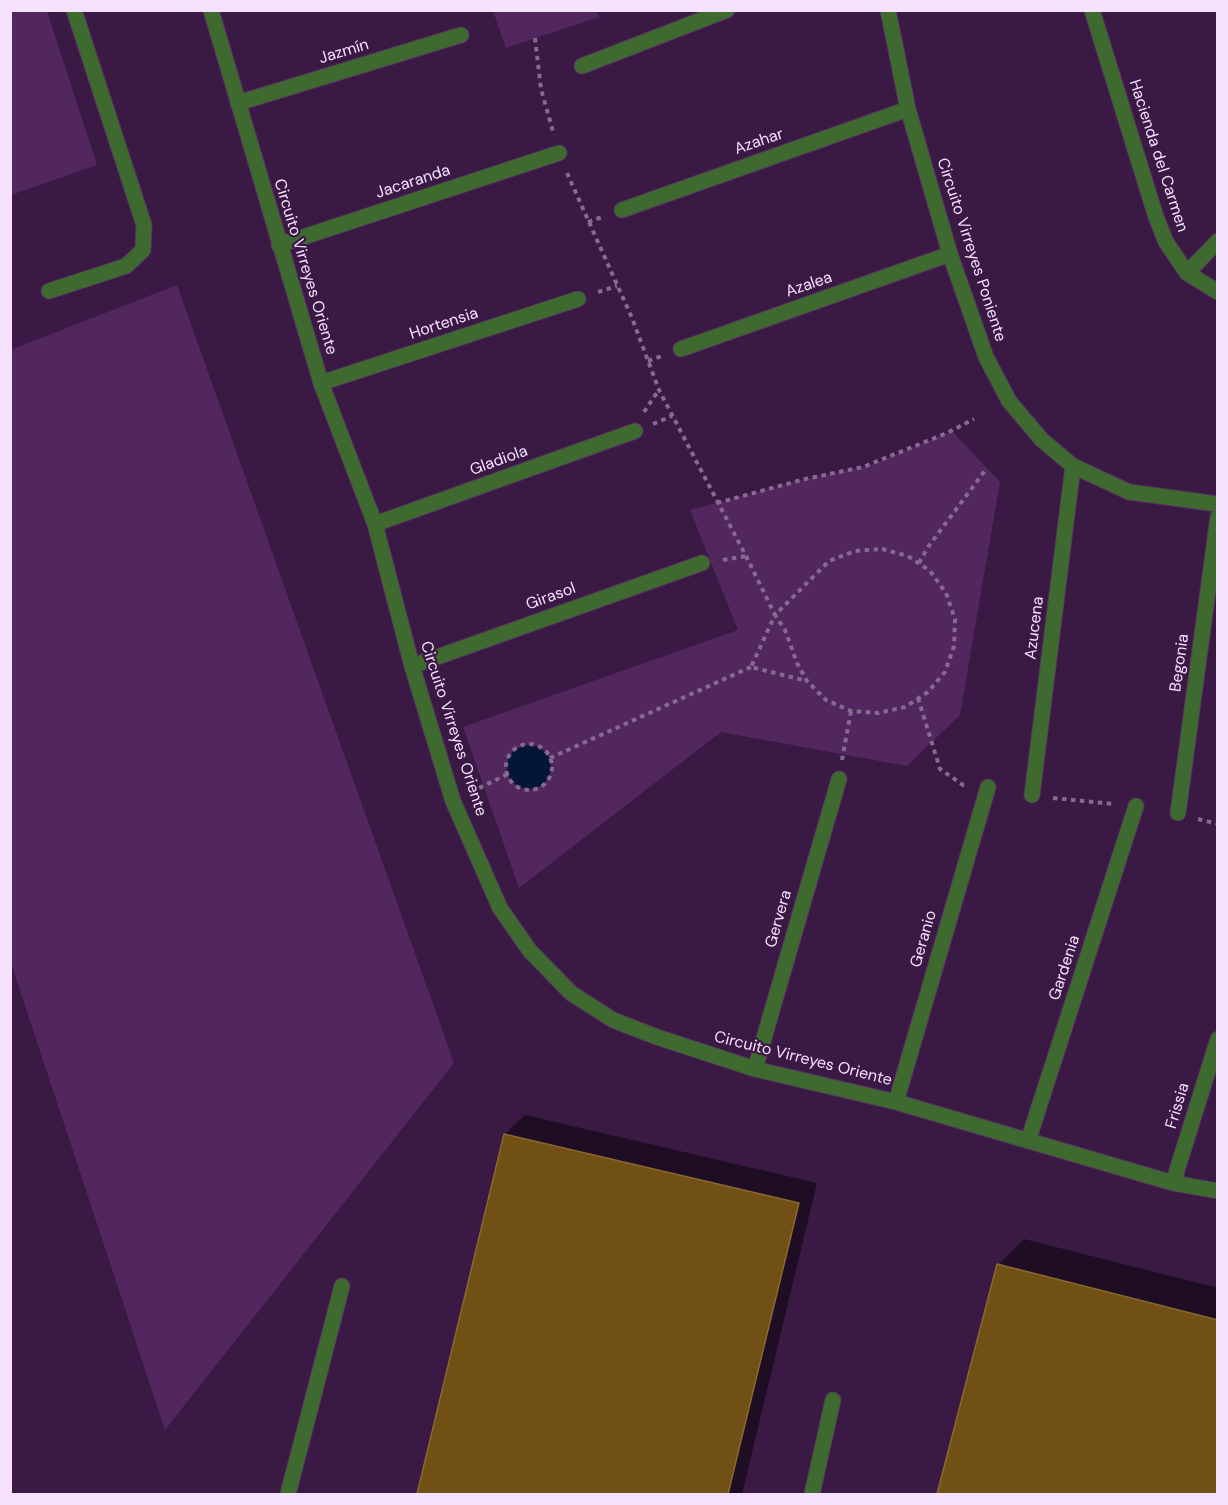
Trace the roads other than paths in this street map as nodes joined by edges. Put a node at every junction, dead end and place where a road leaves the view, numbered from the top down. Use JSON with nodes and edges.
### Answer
{"nodes":[{"id":1,"x":74,"y":10,"type":"edge"},
{"id":2,"x":211,"y":10,"type":"edge"},
{"id":3,"x":727,"y":10,"type":"edge"},
{"id":4,"x":888,"y":10,"type":"edge"},
{"id":5,"x":1092,"y":10,"type":"edge"},
{"id":6,"x":461,"y":35,"type":"dead end"},
{"id":7,"x":582,"y":66,"type":"dead end"},
{"id":8,"x":238,"y":103,"type":"junction"},
{"id":9,"x":908,"y":109,"type":"junction"},
{"id":10,"x":559,"y":153,"type":"road end"},
{"id":11,"x":622,"y":210,"type":"dead end"},
{"id":12,"x":1218,"y":241,"type":"edge"},
{"id":13,"x":279,"y":245,"type":"junction"},
{"id":14,"x":950,"y":254,"type":"junction"},
{"id":15,"x":1187,"y":273,"type":"junction"},
{"id":16,"x":49,"y":291,"type":"dead end"},
{"id":17,"x":1218,"y":292,"type":"edge"},
{"id":18,"x":578,"y":299,"type":"dead end"},
{"id":19,"x":681,"y":349,"type":"dead end"},
{"id":20,"x":321,"y":383,"type":"junction"},
{"id":21,"x":635,"y":431,"type":"dead end"},
{"id":22,"x":1073,"y":466,"type":"junction"},
{"id":23,"x":1218,"y":504,"type":"edge"},
{"id":24,"x":1218,"y":517,"type":"edge"},
{"id":25,"x":375,"y":524,"type":"junction"},
{"id":26,"x":702,"y":563,"type":"dead end"},
{"id":27,"x":412,"y":666,"type":"junction"},
{"id":28,"x":839,"y":779,"type":"road end"},
{"id":29,"x":988,"y":788,"type":"dead end"},
{"id":30,"x":1032,"y":795,"type":"dead end"},
{"id":31,"x":1136,"y":806,"type":"dead end"},
{"id":32,"x":1178,"y":813,"type":"dead end"},
{"id":33,"x":1218,"y":1039,"type":"edge"},
{"id":34,"x":755,"y":1068,"type":"junction"},
{"id":35,"x":896,"y":1101,"type":"junction"},
{"id":36,"x":1028,"y":1141,"type":"junction"},
{"id":37,"x":1173,"y":1184,"type":"junction"},
{"id":38,"x":1218,"y":1191,"type":"edge"},
{"id":39,"x":342,"y":1286,"type":"dead end"},
{"id":40,"x":833,"y":1400,"type":"dead end"},
{"id":41,"x":288,"y":1494,"type":"edge"},
{"id":42,"x":812,"y":1494,"type":"edge"}],
"edges":[{"from":1,"to":16,"type":"street"},
{"from":2,"to":8,"type":"street","name":"Circuito Virreyes Oriente"},
{"from":3,"to":7,"type":"street"},
{"from":4,"to":9,"type":"street","name":"Circuito Virreyes Poniente"},
{"from":5,"to":15,"type":"street","name":"Hacienda del Carmen"},
{"from":6,"to":8,"type":"street","name":"Jazmín"},
{"from":8,"to":13,"type":"street","name":"Circuito Virreyes Oriente"},
{"from":9,"to":11,"type":"street","name":"Azahar"},
{"from":9,"to":14,"type":"street","name":"Circuito Virreyes Poniente"},
{"from":10,"to":13,"type":"street","name":"Jacaranda"},
{"from":12,"to":15,"type":"street"},
{"from":13,"to":20,"type":"street","name":"Circuito Virreyes Oriente"},
{"from":14,"to":19,"type":"street","name":"Azalea"},
{"from":14,"to":22,"type":"street","name":"Circuito Virreyes Poniente"},
{"from":15,"to":17,"type":"street","name":"Hacienda del Carmen"},
{"from":18,"to":20,"type":"street","name":"Hortensia"},
{"from":20,"to":25,"type":"street","name":"Circuito Virreyes Oriente"},
{"from":21,"to":25,"type":"street","name":"Gladiola"},
{"from":22,"to":23,"type":"street","name":"Circuito Virreyes Poniente"},
{"from":22,"to":30,"type":"street","name":"Azucena"},
{"from":24,"to":32,"type":"street","name":"Begonia"},
{"from":25,"to":27,"type":"street","name":"Circuito Virreyes Oriente"},
{"from":26,"to":27,"type":"street","name":"Girasol"},
{"from":27,"to":34,"type":"street","name":"Circuito Virreyes Oriente"},
{"from":28,"to":34,"type":"street","name":"Gervera"},
{"from":29,"to":35,"type":"street","name":"Geranio"},
{"from":31,"to":36,"type":"street","name":"Gardenia"},
{"from":33,"to":37,"type":"street","name":"Frissia"},
{"from":34,"to":35,"type":"street","name":"Circuito Virreyes Oriente"},
{"from":35,"to":36,"type":"street","name":"Circuito Virreyes Oriente"},
{"from":36,"to":37,"type":"street","name":"Circuito Virreyes Oriente"},
{"from":37,"to":38,"type":"street","name":"Circuito Virreyes Oriente"},
{"from":39,"to":41,"type":"street"},
{"from":40,"to":42,"type":"street"}]}
